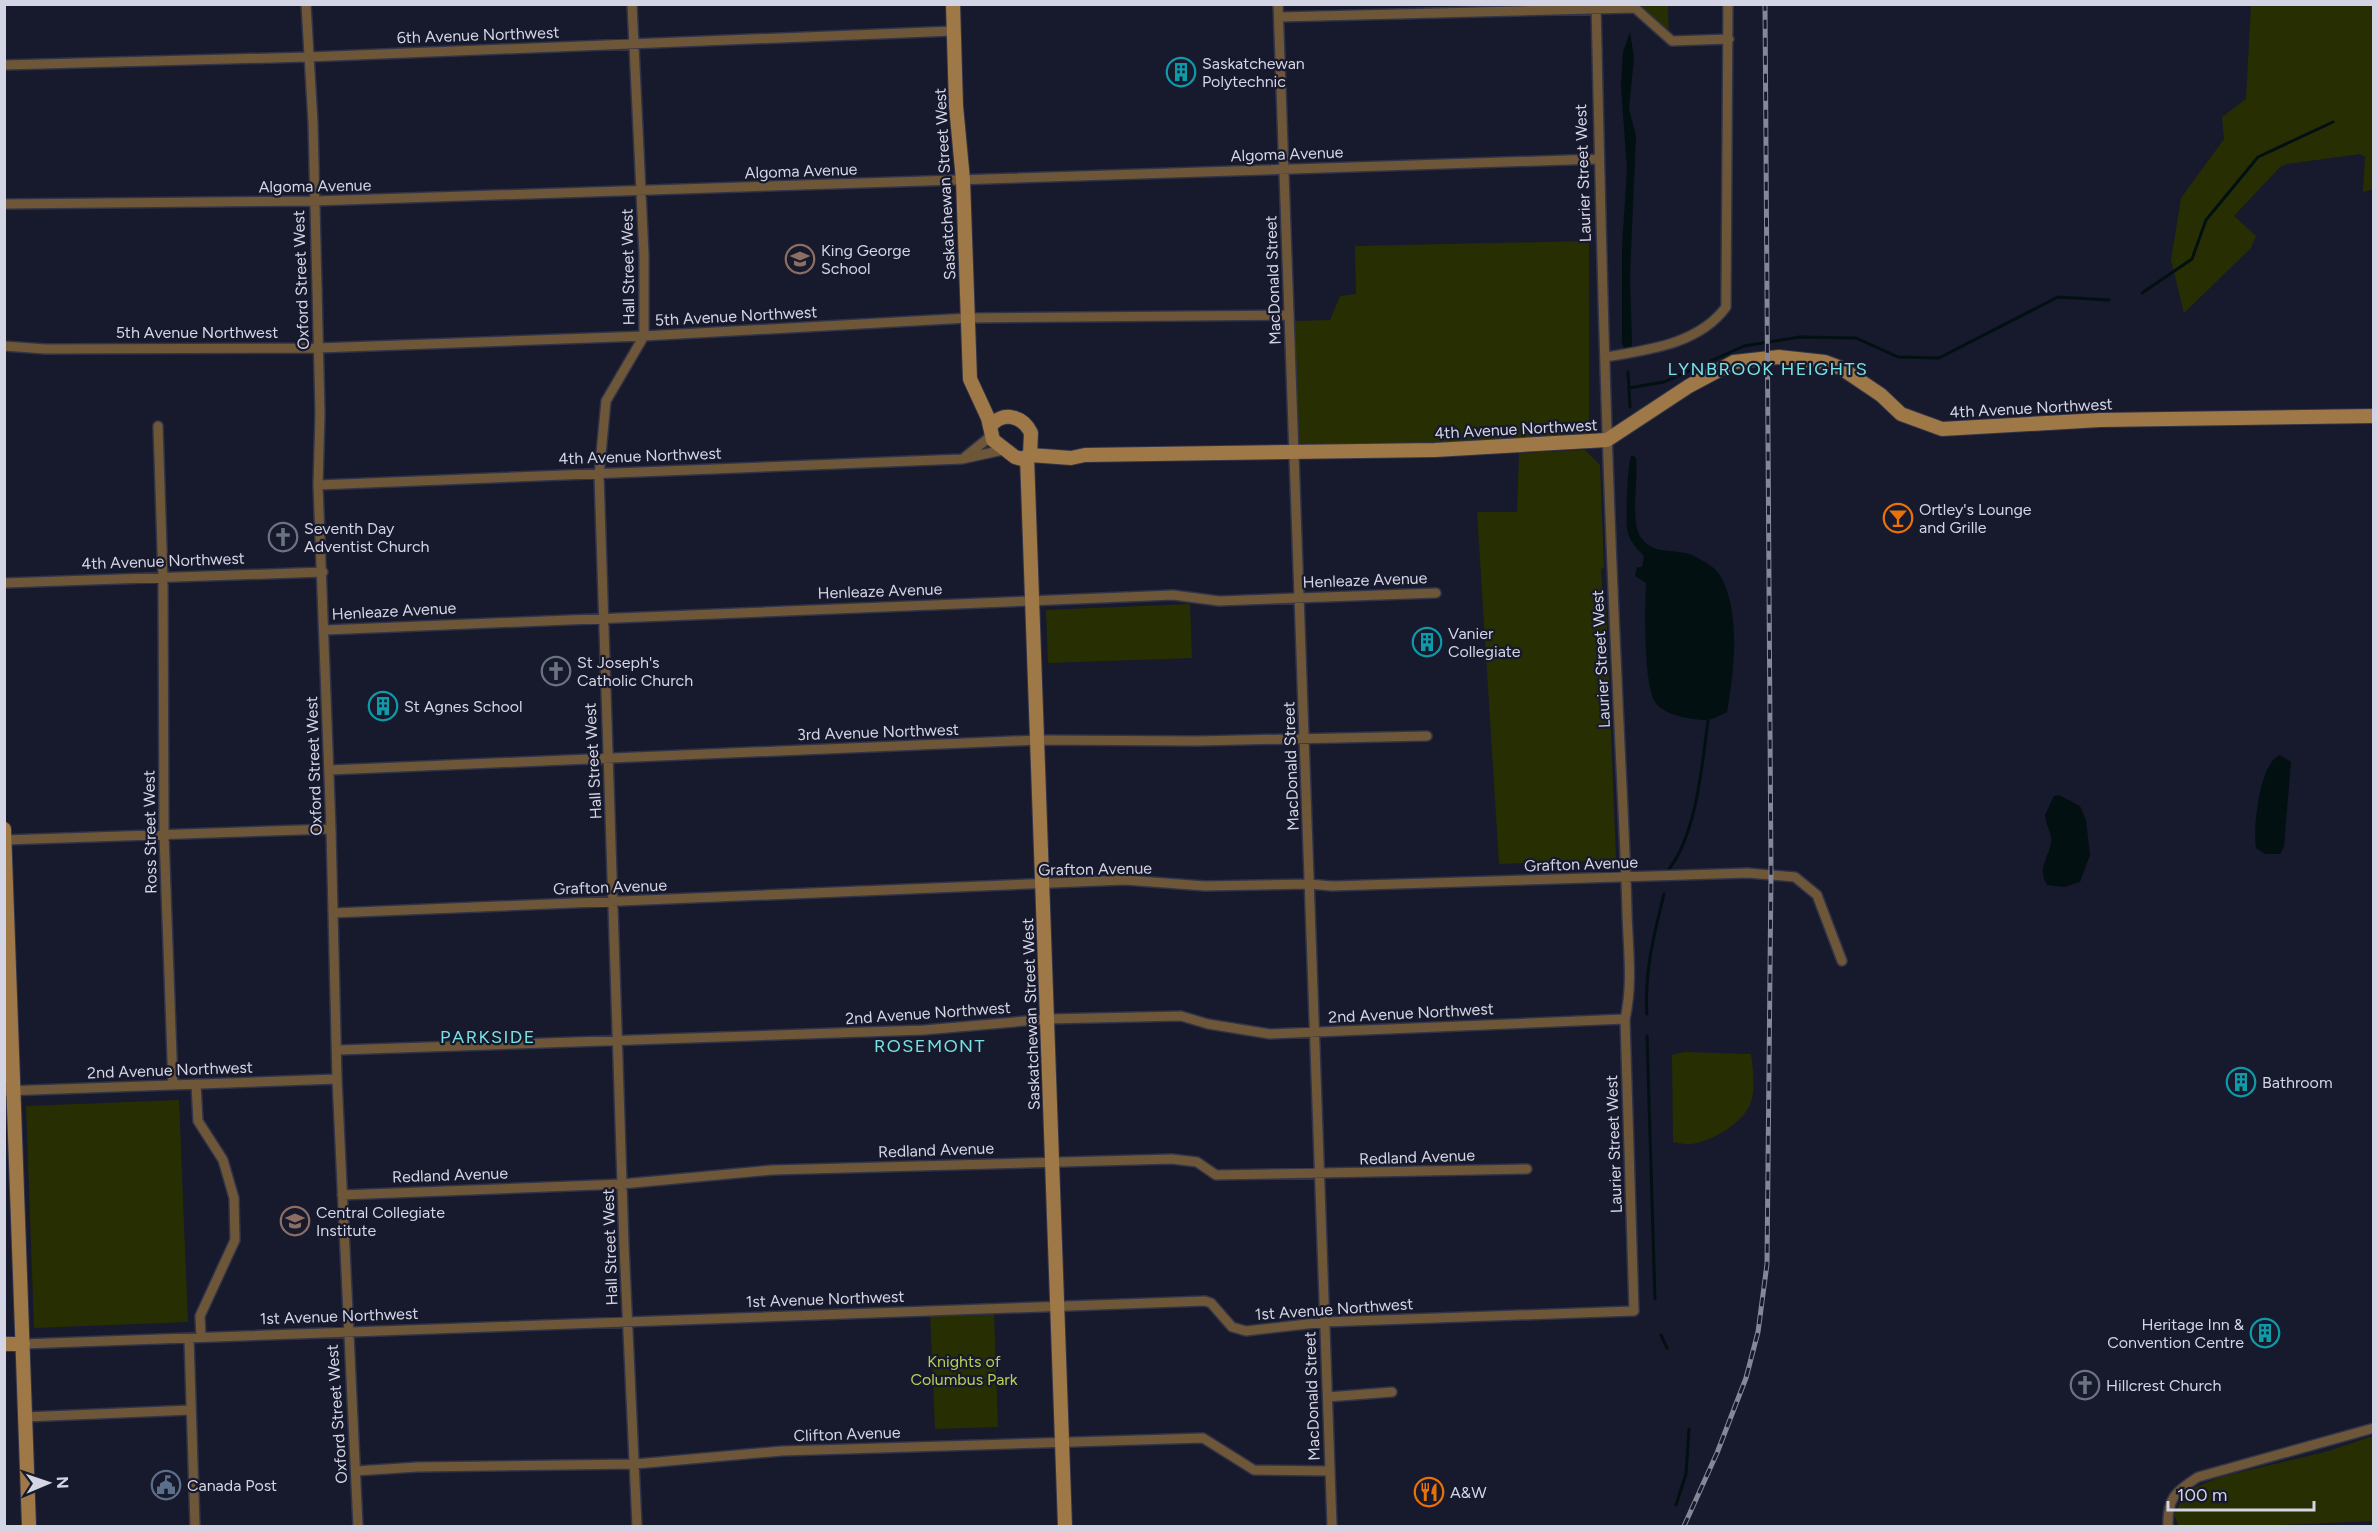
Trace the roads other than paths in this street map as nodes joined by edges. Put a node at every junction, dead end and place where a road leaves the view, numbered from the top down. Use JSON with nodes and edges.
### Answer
{"nodes":[{"id":1,"x":306,"y":4,"type":"edge"},
{"id":2,"x":632,"y":4,"type":"edge"},
{"id":3,"x":953,"y":4,"type":"edge"},
{"id":4,"x":1278,"y":4,"type":"edge"},
{"id":5,"x":1728,"y":4,"type":"edge"},
{"id":6,"x":1596,"y":6,"type":"edge"},
{"id":7,"x":1279,"y":17,"type":"junction"},
{"id":8,"x":954,"y":31,"type":"junction"},
{"id":9,"x":1729,"y":39,"type":"junction"},
{"id":10,"x":636,"y":43,"type":"junction"},
{"id":11,"x":308,"y":57,"type":"junction"},
{"id":12,"x":4,"y":65,"type":"edge"},
{"id":13,"x":1598,"y":159,"type":"junction"},
{"id":14,"x":1284,"y":169,"type":"junction"},
{"id":15,"x":963,"y":180,"type":"junction"},
{"id":16,"x":642,"y":191,"type":"junction"},
{"id":17,"x":314,"y":201,"type":"junction"},
{"id":18,"x":4,"y":204,"type":"edge"},
{"id":19,"x":1289,"y":315,"type":"junction"},
{"id":20,"x":968,"y":318,"type":"junction"},
{"id":21,"x":644,"y":336,"type":"junction"},
{"id":22,"x":4,"y":346,"type":"edge"},
{"id":23,"x":318,"y":348,"type":"junction"},
{"id":24,"x":1606,"y":357,"type":"junction"},
{"id":25,"x":970,"y":362,"type":"junction"},
{"id":26,"x":2373,"y":416,"type":"edge"},
{"id":27,"x":1007,"y":417,"type":"junction"},
{"id":28,"x":158,"y":426,"type":"dead end"},
{"id":29,"x":991,"y":432,"type":"junction"},
{"id":30,"x":1607,"y":440,"type":"junction"},
{"id":31,"x":1032,"y":441,"type":"junction"},
{"id":32,"x":1294,"y":453,"type":"junction"},
{"id":33,"x":1019,"y":455,"type":"junction"},
{"id":34,"x":1085,"y":455,"type":"junction"},
{"id":35,"x":962,"y":459,"type":"junction"},
{"id":36,"x":599,"y":475,"type":"junction"},
{"id":37,"x":318,"y":485,"type":"junction"},
{"id":38,"x":323,"y":572,"type":"junction"},
{"id":39,"x":163,"y":579,"type":"junction"},
{"id":40,"x":4,"y":584,"type":"edge"},
{"id":41,"x":1436,"y":593,"type":"dead end"},
{"id":42,"x":1299,"y":597,"type":"junction"},
{"id":43,"x":1033,"y":600,"type":"junction"},
{"id":44,"x":602,"y":617,"type":"junction"},
{"id":45,"x":325,"y":630,"type":"junction"},
{"id":46,"x":1427,"y":736,"type":"dead end"},
{"id":47,"x":1304,"y":739,"type":"junction"},
{"id":48,"x":1038,"y":740,"type":"junction"},
{"id":49,"x":608,"y":758,"type":"junction"},
{"id":50,"x":330,"y":770,"type":"junction"},
{"id":51,"x":4,"y":829,"type":"edge"},
{"id":52,"x":331,"y":829,"type":"junction"},
{"id":53,"x":164,"y":835,"type":"junction"},
{"id":54,"x":5,"y":840,"type":"edge"},
{"id":55,"x":1626,"y":878,"type":"junction"},
{"id":56,"x":1309,"y":884,"type":"junction"},
{"id":57,"x":1043,"y":885,"type":"junction"},
{"id":58,"x":613,"y":902,"type":"junction"},
{"id":59,"x":333,"y":913,"type":"junction"},
{"id":60,"x":1842,"y":961,"type":"dead end"},
{"id":61,"x":1048,"y":1019,"type":"junction"},
{"id":62,"x":1625,"y":1019,"type":"junction"},
{"id":63,"x":1315,"y":1033,"type":"junction"},
{"id":64,"x":618,"y":1042,"type":"junction"},
{"id":65,"x":338,"y":1050,"type":"junction"},
{"id":66,"x":337,"y":1079,"type":"junction"},
{"id":67,"x":196,"y":1084,"type":"junction"},
{"id":68,"x":173,"y":1085,"type":"junction"},
{"id":69,"x":9,"y":1091,"type":"edge"},
{"id":70,"x":1053,"y":1162,"type":"junction"},
{"id":71,"x":1527,"y":1169,"type":"dead end"},
{"id":72,"x":1320,"y":1174,"type":"junction"},
{"id":73,"x":622,"y":1184,"type":"junction"},
{"id":74,"x":342,"y":1195,"type":"junction"},
{"id":75,"x":1058,"y":1307,"type":"junction"},
{"id":76,"x":1634,"y":1311,"type":"joint"},
{"id":77,"x":627,"y":1322,"type":"junction"},
{"id":78,"x":1325,"y":1322,"type":"junction"},
{"id":79,"x":347,"y":1332,"type":"junction"},
{"id":80,"x":201,"y":1337,"type":"junction"},
{"id":81,"x":189,"y":1339,"type":"junction"},
{"id":82,"x":4,"y":1344,"type":"edge"},
{"id":83,"x":23,"y":1344,"type":"junction"},
{"id":84,"x":1392,"y":1392,"type":"dead end"},
{"id":85,"x":1328,"y":1397,"type":"junction"},
{"id":86,"x":191,"y":1410,"type":"junction"},
{"id":87,"x":25,"y":1417,"type":"junction"},
{"id":88,"x":2373,"y":1428,"type":"edge"},
{"id":89,"x":1062,"y":1442,"type":"junction"},
{"id":90,"x":635,"y":1464,"type":"junction"},
{"id":91,"x":356,"y":1471,"type":"junction"},
{"id":92,"x":1330,"y":1471,"type":"junction"},
{"id":93,"x":29,"y":1527,"type":"edge"},
{"id":94,"x":195,"y":1527,"type":"edge"},
{"id":95,"x":358,"y":1527,"type":"edge"},
{"id":96,"x":637,"y":1527,"type":"edge"},
{"id":97,"x":1065,"y":1527,"type":"edge"},
{"id":98,"x":1332,"y":1527,"type":"edge"},
{"id":99,"x":2168,"y":1527,"type":"edge"}],
"edges":[{"from":1,"to":11,"type":"street","name":"Oxford Street West"},
{"from":2,"to":10,"type":"street","name":"Hall Street West"},
{"from":3,"to":8,"type":"street","name":"Saskatchewan Street West"},
{"from":4,"to":7,"type":"street","name":"MacDonald Street"},
{"from":5,"to":9,"type":"street"},
{"from":6,"to":7,"type":"street"},
{"from":6,"to":9,"type":"street"},
{"from":6,"to":13,"type":"street","name":"Laurier Street West"},
{"from":7,"to":14,"type":"street","name":"MacDonald Street"},
{"from":8,"to":10,"type":"street","name":"6th Avenue Northwest"},
{"from":8,"to":15,"type":"street","name":"Saskatchewan Street West"},
{"from":9,"to":24,"type":"street"},
{"from":10,"to":11,"type":"street","name":"6th Avenue Northwest"},
{"from":10,"to":16,"type":"street","name":"Hall Street West"},
{"from":11,"to":12,"type":"street","name":"6th Avenue Northwest"},
{"from":11,"to":17,"type":"street","name":"Oxford Street West"},
{"from":13,"to":14,"type":"street","name":"Algoma Avenue"},
{"from":13,"to":24,"type":"street","name":"Laurier Street West"},
{"from":14,"to":15,"type":"street","name":"Algoma Avenue"},
{"from":14,"to":19,"type":"street","name":"MacDonald Street"},
{"from":15,"to":16,"type":"street","name":"Algoma Avenue"},
{"from":15,"to":20,"type":"street","name":"Saskatchewan Street West"},
{"from":16,"to":17,"type":"street","name":"Algoma Avenue"},
{"from":16,"to":21,"type":"street","name":"Hall Street West"},
{"from":17,"to":18,"type":"street","name":"Algoma Avenue"},
{"from":17,"to":23,"type":"street","name":"Oxford Street West"},
{"from":19,"to":20,"type":"street","name":"5th Avenue Northwest"},
{"from":19,"to":32,"type":"street","name":"MacDonald Street"},
{"from":20,"to":21,"type":"street","name":"5th Avenue Northwest"},
{"from":20,"to":25,"type":"street","name":"Saskatchewan Street West"},
{"from":21,"to":23,"type":"street","name":"5th Avenue Northwest"},
{"from":21,"to":36,"type":"street","name":"Hall Street West"},
{"from":22,"to":23,"type":"street","name":"5th Avenue Northwest"},
{"from":23,"to":37,"type":"street","name":"Oxford Street West"},
{"from":24,"to":30,"type":"street","name":"Laurier Street West"},
{"from":25,"to":27,"type":"street","name":"Saskatchewan Street West"},
{"from":25,"to":29,"type":"street","name":"Saskatchewan Street West"},
{"from":26,"to":30,"type":"street","name":"4th Avenue Northwest"},
{"from":27,"to":29,"type":"street"},
{"from":27,"to":31,"type":"street","name":"Saskatchewan Street West"},
{"from":28,"to":39,"type":"street","name":"Ross Street West"},
{"from":29,"to":33,"type":"street","name":"Saskatchewan Street West"},
{"from":29,"to":35,"type":"street"},
{"from":30,"to":32,"type":"street","name":"4th Avenue Northwest"},
{"from":30,"to":55,"type":"street","name":"Laurier Street West"},
{"from":31,"to":33,"type":"street"},
{"from":31,"to":34,"type":"street","name":"4th Avenue Northwest"},
{"from":32,"to":34,"type":"street","name":"4th Avenue Northwest"},
{"from":32,"to":42,"type":"street","name":"MacDonald Street"},
{"from":33,"to":34,"type":"street","name":"4th Avenue Northwest"},
{"from":33,"to":35,"type":"street","name":"4th Avenue Northwest"},
{"from":33,"to":43,"type":"street","name":"Saskatchewan Street West"},
{"from":35,"to":36,"type":"street","name":"4th Avenue Northwest"},
{"from":36,"to":37,"type":"street","name":"4th Avenue Northwest"},
{"from":36,"to":44,"type":"street","name":"Hall Street West"},
{"from":37,"to":38,"type":"street","name":"Oxford Street West"},
{"from":38,"to":39,"type":"street","name":"4th Avenue Northwest"},
{"from":38,"to":45,"type":"street","name":"Oxford Street West"},
{"from":39,"to":40,"type":"street","name":"4th Avenue Northwest"},
{"from":39,"to":53,"type":"street","name":"Ross Street West"},
{"from":41,"to":42,"type":"street","name":"Henleaze Avenue"},
{"from":42,"to":43,"type":"street","name":"Henleaze Avenue"},
{"from":42,"to":47,"type":"street","name":"MacDonald Street"},
{"from":43,"to":44,"type":"street","name":"Henleaze Avenue"},
{"from":43,"to":48,"type":"street","name":"Saskatchewan Street West"},
{"from":44,"to":45,"type":"street","name":"Henleaze Avenue"},
{"from":44,"to":49,"type":"street","name":"Hall Street West"},
{"from":45,"to":50,"type":"street","name":"Oxford Street West"},
{"from":46,"to":47,"type":"street","name":"3rd Avenue Northwest"},
{"from":47,"to":48,"type":"street","name":"3rd Avenue Northwest"},
{"from":47,"to":56,"type":"street","name":"MacDonald Street"},
{"from":48,"to":49,"type":"street","name":"3rd Avenue Northwest"},
{"from":48,"to":57,"type":"street","name":"Saskatchewan Street West"},
{"from":49,"to":50,"type":"street","name":"3rd Avenue Northwest"},
{"from":49,"to":58,"type":"street","name":"Hall Street West"},
{"from":50,"to":52,"type":"street","name":"Oxford Street West"},
{"from":51,"to":54,"type":"street"},
{"from":52,"to":53,"type":"street"},
{"from":52,"to":59,"type":"street","name":"Oxford Street West"},
{"from":53,"to":54,"type":"street"},
{"from":53,"to":68,"type":"street","name":"Ross Street West"},
{"from":54,"to":69,"type":"street"},
{"from":55,"to":56,"type":"street","name":"Grafton Avenue"},
{"from":55,"to":60,"type":"street","name":"Grafton Avenue"},
{"from":55,"to":62,"type":"street","name":"Laurier Street West"},
{"from":56,"to":57,"type":"street","name":"Grafton Avenue"},
{"from":56,"to":63,"type":"street","name":"MacDonald Street"},
{"from":57,"to":58,"type":"street","name":"Grafton Avenue"},
{"from":57,"to":61,"type":"street","name":"Saskatchewan Street West"},
{"from":58,"to":59,"type":"street","name":"Grafton Avenue"},
{"from":58,"to":64,"type":"street","name":"Hall Street West"},
{"from":59,"to":65,"type":"street","name":"Oxford Street West"},
{"from":61,"to":63,"type":"street","name":"2nd Avenue Northwest"},
{"from":61,"to":64,"type":"street","name":"2nd Avenue Northwest"},
{"from":61,"to":70,"type":"street","name":"Saskatchewan Street West"},
{"from":62,"to":63,"type":"street","name":"2nd Avenue Northwest"},
{"from":62,"to":76,"type":"street","name":"Laurier Street West"},
{"from":63,"to":72,"type":"street","name":"MacDonald Street"},
{"from":64,"to":65,"type":"street","name":"2nd Avenue Northwest"},
{"from":64,"to":73,"type":"street","name":"Hall Street West"},
{"from":65,"to":66,"type":"street","name":"Oxford Street West"},
{"from":66,"to":67,"type":"street","name":"2nd Avenue Northwest"},
{"from":66,"to":74,"type":"street","name":"Oxford Street West"},
{"from":67,"to":68,"type":"street","name":"2nd Avenue Northwest"},
{"from":67,"to":80,"type":"street"},
{"from":68,"to":69,"type":"street","name":"2nd Avenue Northwest"},
{"from":69,"to":83,"type":"street"},
{"from":70,"to":72,"type":"street","name":"Redland Avenue"},
{"from":70,"to":73,"type":"street","name":"Redland Avenue"},
{"from":70,"to":75,"type":"street","name":"Saskatchewan Street West"},
{"from":71,"to":72,"type":"street","name":"Redland Avenue"},
{"from":72,"to":78,"type":"street","name":"MacDonald Street"},
{"from":73,"to":74,"type":"street","name":"Redland Avenue"},
{"from":73,"to":77,"type":"street","name":"Hall Street West"},
{"from":74,"to":79,"type":"street","name":"Oxford Street West"},
{"from":75,"to":77,"type":"street","name":"1st Avenue Northwest"},
{"from":75,"to":78,"type":"street","name":"1st Avenue Northwest"},
{"from":75,"to":89,"type":"street","name":"Saskatchewan Street West"},
{"from":76,"to":78,"type":"street","name":"1st Avenue Northwest"},
{"from":77,"to":79,"type":"street","name":"1st Avenue Northwest"},
{"from":77,"to":90,"type":"street","name":"Hall Street West"},
{"from":78,"to":85,"type":"street","name":"MacDonald Street"},
{"from":79,"to":80,"type":"street","name":"1st Avenue Northwest"},
{"from":79,"to":91,"type":"street","name":"Oxford Street West"},
{"from":80,"to":81,"type":"street","name":"1st Avenue Northwest"},
{"from":81,"to":83,"type":"street","name":"1st Avenue Northwest"},
{"from":81,"to":86,"type":"street"},
{"from":82,"to":83,"type":"street","name":"1st Avenue Northwest"},
{"from":83,"to":87,"type":"street"},
{"from":84,"to":85,"type":"street"},
{"from":85,"to":92,"type":"street","name":"MacDonald Street"},
{"from":86,"to":87,"type":"street"},
{"from":86,"to":94,"type":"street"},
{"from":87,"to":93,"type":"street"},
{"from":88,"to":99,"type":"street"},
{"from":89,"to":90,"type":"street","name":"Clifton Avenue"},
{"from":89,"to":92,"type":"street","name":"Clifton Avenue"},
{"from":89,"to":97,"type":"street","name":"Saskatchewan Street West"},
{"from":90,"to":91,"type":"street","name":"Clifton Avenue"},
{"from":90,"to":96,"type":"street","name":"Hall Street West"},
{"from":91,"to":95,"type":"street","name":"Oxford Street West"},
{"from":92,"to":98,"type":"street","name":"MacDonald Street"}]}
